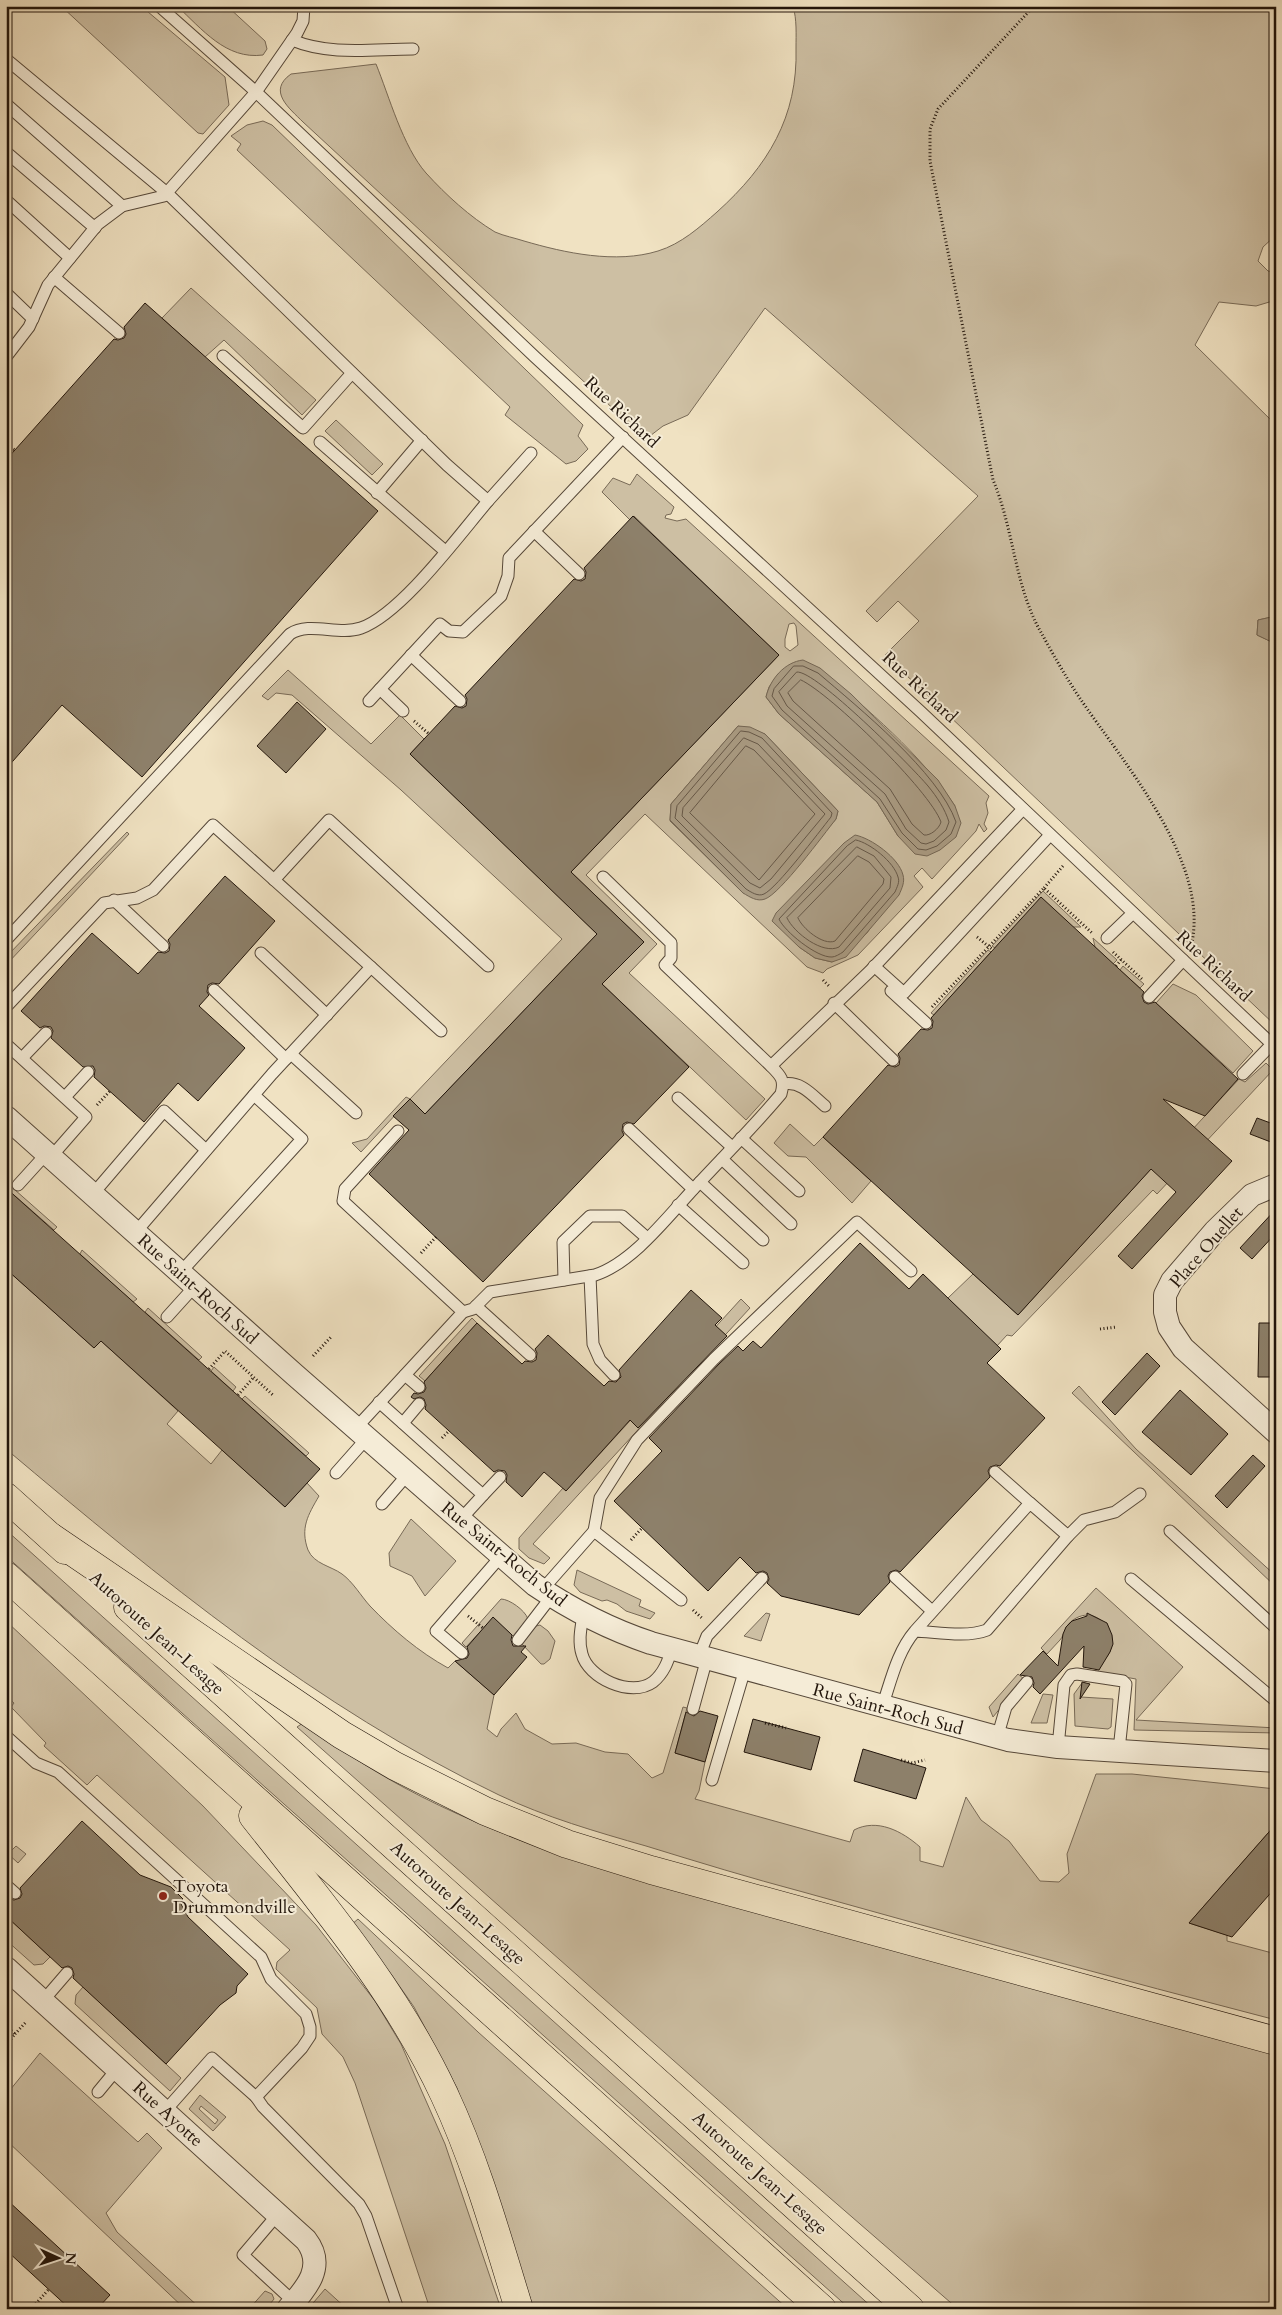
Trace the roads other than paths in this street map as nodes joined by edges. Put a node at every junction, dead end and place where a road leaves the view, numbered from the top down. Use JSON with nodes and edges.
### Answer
{"nodes":[{"id":1,"x":159,"y":6,"type":"edge"},
{"id":2,"x":304,"y":6,"type":"edge"},
{"id":3,"x":292,"y":40,"type":"junction"},
{"id":4,"x":412,"y":48,"type":"dead end"},
{"id":5,"x":6,"y":59,"type":"edge"},
{"id":6,"x":256,"y":92,"type":"junction"},
{"id":7,"x":6,"y":104,"type":"edge"},
{"id":8,"x":6,"y":152,"type":"edge"},
{"id":9,"x":168,"y":193,"type":"junction"},
{"id":10,"x":6,"y":200,"type":"edge"},
{"id":11,"x":122,"y":206,"type":"junction"},
{"id":12,"x":95,"y":228,"type":"junction"},
{"id":13,"x":70,"y":258,"type":"junction"},
{"id":14,"x":54,"y":277,"type":"junction"},
{"id":15,"x":6,"y":293,"type":"edge"},
{"id":16,"x":33,"y":319,"type":"junction"},
{"id":17,"x":119,"y":333,"type":"dead end"},
{"id":18,"x":223,"y":356,"type":"dead end"},
{"id":19,"x":6,"y":357,"type":"edge"},
{"id":20,"x":352,"y":372,"type":"junction"},
{"id":21,"x":623,"y":437,"type":"junction"},
{"id":22,"x":422,"y":440,"type":"junction"},
{"id":23,"x":320,"y":442,"type":"dead end"},
{"id":24,"x":531,"y":453,"type":"dead end"},
{"id":25,"x":377,"y":493,"type":"junction"},
{"id":26,"x":488,"y":502,"type":"junction"},
{"id":27,"x":534,"y":531,"type":"junction"},
{"id":28,"x":445,"y":551,"type":"junction"},
{"id":29,"x":579,"y":574,"type":"dead end"},
{"id":30,"x":411,"y":655,"type":"junction"},
{"id":31,"x":380,"y":689,"type":"junction"},
{"id":32,"x":369,"y":701,"type":"dead end"},
{"id":33,"x":460,"y":701,"type":"dead end"},
{"id":34,"x":403,"y":711,"type":"dead end"},
{"id":35,"x":1023,"y":809,"type":"junction"},
{"id":36,"x":1050,"y":835,"type":"junction"},
{"id":37,"x":603,"y":877,"type":"dead end"},
{"id":38,"x":274,"y":880,"type":"junction"},
{"id":39,"x":114,"y":900,"type":"junction"},
{"id":40,"x":1133,"y":913,"type":"junction"},
{"id":41,"x":6,"y":940,"type":"edge"},
{"id":42,"x":1104,"y":941,"type":"road end"},
{"id":43,"x":163,"y":946,"type":"dead end"},
{"id":44,"x":261,"y":953,"type":"dead end"},
{"id":45,"x":1185,"y":962,"type":"junction"},
{"id":46,"x":488,"y":966,"type":"dead end"},
{"id":47,"x":371,"y":967,"type":"junction"},
{"id":48,"x":872,"y":969,"type":"junction"},
{"id":49,"x":214,"y":990,"type":"dead end"},
{"id":50,"x":1149,"y":997,"type":"dead end"},
{"id":51,"x":834,"y":1003,"type":"junction"},
{"id":52,"x":6,"y":1007,"type":"edge"},
{"id":53,"x":327,"y":1015,"type":"junction"},
{"id":54,"x":926,"y":1023,"type":"dead end"},
{"id":55,"x":441,"y":1031,"type":"dead end"},
{"id":56,"x":46,"y":1033,"type":"dead end"},
{"id":57,"x":6,"y":1044,"type":"edge"},
{"id":58,"x":1274,"y":1046,"type":"edge"},
{"id":59,"x":288,"y":1056,"type":"junction"},
{"id":60,"x":22,"y":1058,"type":"junction"},
{"id":61,"x":893,"y":1060,"type":"dead end"},
{"id":62,"x":771,"y":1066,"type":"junction"},
{"id":63,"x":88,"y":1072,"type":"dead end"},
{"id":64,"x":1243,"y":1074,"type":"dead end"},
{"id":65,"x":784,"y":1084,"type":"junction"},
{"id":66,"x":254,"y":1096,"type":"junction"},
{"id":67,"x":65,"y":1097,"type":"junction"},
{"id":68,"x":678,"y":1098,"type":"dead end"},
{"id":69,"x":825,"y":1106,"type":"dead end"},
{"id":70,"x":356,"y":1112,"type":"dead end"},
{"id":71,"x":6,"y":1117,"type":"edge"},
{"id":72,"x":629,"y":1129,"type":"dead end"},
{"id":73,"x":398,"y":1131,"type":"dead end"},
{"id":74,"x":741,"y":1138,"type":"junction"},
{"id":75,"x":732,"y":1147,"type":"junction"},
{"id":76,"x":206,"y":1150,"type":"junction"},
{"id":77,"x":49,"y":1155,"type":"junction"},
{"id":78,"x":722,"y":1159,"type":"junction"},
{"id":79,"x":18,"y":1185,"type":"dead end"},
{"id":80,"x":1276,"y":1185,"type":"edge"},
{"id":81,"x":696,"y":1186,"type":"junction"},
{"id":82,"x":799,"y":1191,"type":"dead end"},
{"id":83,"x":92,"y":1194,"type":"junction"},
{"id":84,"x":678,"y":1205,"type":"junction"},
{"id":85,"x":791,"y":1224,"type":"dead end"},
{"id":86,"x":136,"y":1233,"type":"junction"},
{"id":87,"x":647,"y":1238,"type":"junction"},
{"id":88,"x":763,"y":1240,"type":"dead end"},
{"id":89,"x":743,"y":1262,"type":"dead end"},
{"id":90,"x":911,"y":1271,"type":"dead end"},
{"id":91,"x":590,"y":1276,"type":"junction"},
{"id":92,"x":188,"y":1280,"type":"junction"},
{"id":93,"x":564,"y":1280,"type":"junction"},
{"id":94,"x":476,"y":1306,"type":"junction"},
{"id":95,"x":463,"y":1312,"type":"junction"},
{"id":96,"x":167,"y":1318,"type":"dead end"},
{"id":97,"x":530,"y":1355,"type":"dead end"},
{"id":98,"x":405,"y":1375,"type":"junction"},
{"id":99,"x":614,"y":1375,"type":"dead end"},
{"id":100,"x":419,"y":1388,"type":"dead end"},
{"id":101,"x":379,"y":1402,"type":"junction"},
{"id":102,"x":419,"y":1404,"type":"dead end"},
{"id":103,"x":403,"y":1423,"type":"junction"},
{"id":104,"x":1276,"y":1432,"type":"edge"},
{"id":105,"x":361,"y":1433,"type":"junction"},
{"id":106,"x":994,"y":1472,"type":"dead end"},
{"id":107,"x":336,"y":1473,"type":"dead end"},
{"id":108,"x":408,"y":1474,"type":"junction"},
{"id":109,"x":500,"y":1477,"type":"dead end"},
{"id":110,"x":1140,"y":1494,"type":"dead end"},
{"id":111,"x":483,"y":1495,"type":"junction"},
{"id":112,"x":6,"y":1497,"type":"edge"},
{"id":113,"x":1030,"y":1503,"type":"junction"},
{"id":114,"x":382,"y":1504,"type":"dead end"},
{"id":115,"x":461,"y":1519,"type":"junction"},
{"id":116,"x":594,"y":1531,"type":"junction"},
{"id":117,"x":1170,"y":1531,"type":"dead end"},
{"id":118,"x":1068,"y":1536,"type":"junction"},
{"id":119,"x":51,"y":1537,"type":"junction"},
{"id":120,"x":502,"y":1555,"type":"junction"},
{"id":121,"x":6,"y":1576,"type":"edge"},
{"id":122,"x":895,"y":1577,"type":"dead end"},
{"id":123,"x":762,"y":1578,"type":"dead end"},
{"id":124,"x":1131,"y":1579,"type":"dead end"},
{"id":125,"x":547,"y":1593,"type":"junction"},
{"id":126,"x":681,"y":1600,"type":"road end"},
{"id":127,"x":932,"y":1611,"type":"junction"},
{"id":128,"x":583,"y":1615,"type":"junction"},
{"id":129,"x":1276,"y":1628,"type":"edge"},
{"id":130,"x":914,"y":1631,"type":"junction"},
{"id":131,"x":518,"y":1640,"type":"dead end"},
{"id":132,"x":672,"y":1649,"type":"junction"},
{"id":133,"x":462,"y":1653,"type":"dead end"},
{"id":134,"x":703,"y":1657,"type":"junction"},
{"id":135,"x":744,"y":1669,"type":"junction"},
{"id":136,"x":1027,"y":1682,"type":"dead end"},
{"id":137,"x":1276,"y":1701,"type":"edge"},
{"id":138,"x":882,"y":1707,"type":"junction"},
{"id":139,"x":693,"y":1709,"type":"dead end"},
{"id":140,"x":6,"y":1736,"type":"edge"},
{"id":141,"x":997,"y":1738,"type":"junction"},
{"id":142,"x":1058,"y":1747,"type":"junction"},
{"id":143,"x":1119,"y":1750,"type":"junction"},
{"id":144,"x":205,"y":1756,"type":"junction"},
{"id":145,"x":1276,"y":1762,"type":"edge"},
{"id":146,"x":712,"y":1780,"type":"dead end"},
{"id":147,"x":6,"y":1968,"type":"edge"},
{"id":148,"x":67,"y":1973,"type":"dead end"},
{"id":149,"x":42,"y":2002,"type":"junction"},
{"id":150,"x":1276,"y":2042,"type":"edge"},
{"id":151,"x":117,"y":2069,"type":"junction"},
{"id":152,"x":98,"y":2092,"type":"dead end"},
{"id":153,"x":256,"y":2097,"type":"junction"},
{"id":154,"x":165,"y":2111,"type":"junction"},
{"id":155,"x":278,"y":2214,"type":"junction"},
{"id":156,"x":291,"y":2306,"type":"edge"},
{"id":157,"x":398,"y":2309,"type":"edge"},
{"id":158,"x":519,"y":2309,"type":"edge"},
{"id":159,"x":822,"y":2309,"type":"edge"},
{"id":160,"x":910,"y":2309,"type":"edge"}],
"edges":[{"from":1,"to":6,"type":"lane","name":"Rue Richard"},
{"from":2,"to":3,"type":"lane"},
{"from":3,"to":4,"type":"lane"},
{"from":3,"to":6,"type":"lane"},
{"from":5,"to":9,"type":"lane"},
{"from":6,"to":9,"type":"lane"},
{"from":6,"to":21,"type":"lane","name":"Rue Richard"},
{"from":7,"to":11,"type":"lane"},
{"from":8,"to":12,"type":"lane"},
{"from":9,"to":11,"type":"lane"},
{"from":9,"to":20,"type":"lane"},
{"from":10,"to":13,"type":"lane"},
{"from":11,"to":12,"type":"lane"},
{"from":12,"to":13,"type":"lane"},
{"from":13,"to":14,"type":"lane"},
{"from":14,"to":16,"type":"lane"},
{"from":14,"to":17,"type":"lane"},
{"from":15,"to":16,"type":"lane"},
{"from":16,"to":19,"type":"lane"},
{"from":18,"to":20,"type":"lane"},
{"from":20,"to":22,"type":"lane"},
{"from":21,"to":27,"type":"lane"},
{"from":21,"to":35,"type":"lane","name":"Rue Richard"},
{"from":22,"to":25,"type":"lane"},
{"from":22,"to":26,"type":"lane"},
{"from":23,"to":25,"type":"lane"},
{"from":24,"to":26,"type":"lane"},
{"from":25,"to":28,"type":"lane"},
{"from":26,"to":28,"type":"lane"},
{"from":27,"to":29,"type":"lane"},
{"from":27,"to":30,"type":"lane"},
{"from":28,"to":41,"type":"lane"},
{"from":30,"to":31,"type":"lane"},
{"from":30,"to":33,"type":"lane"},
{"from":31,"to":32,"type":"lane"},
{"from":31,"to":34,"type":"lane"},
{"from":35,"to":36,"type":"lane","name":"Rue Richard"},
{"from":35,"to":48,"type":"lane"},
{"from":36,"to":40,"type":"lane","name":"Rue Richard"},
{"from":36,"to":48,"type":"lane"},
{"from":37,"to":62,"type":"lane"},
{"from":38,"to":39,"type":"lane"},
{"from":38,"to":46,"type":"lane"},
{"from":38,"to":47,"type":"lane"},
{"from":39,"to":43,"type":"lane"},
{"from":39,"to":52,"type":"lane"},
{"from":40,"to":42,"type":"lane"},
{"from":40,"to":45,"type":"lane","name":"Rue Richard"},
{"from":44,"to":53,"type":"lane"},
{"from":45,"to":50,"type":"lane"},
{"from":45,"to":58,"type":"lane","name":"Rue Richard"},
{"from":47,"to":53,"type":"lane"},
{"from":47,"to":55,"type":"lane"},
{"from":48,"to":51,"type":"lane"},
{"from":48,"to":54,"type":"lane"},
{"from":49,"to":59,"type":"lane"},
{"from":51,"to":61,"type":"lane"},
{"from":51,"to":62,"type":"lane"},
{"from":53,"to":59,"type":"lane"},
{"from":56,"to":60,"type":"lane"},
{"from":57,"to":60,"type":"lane"},
{"from":58,"to":64,"type":"lane"},
{"from":59,"to":66,"type":"lane"},
{"from":59,"to":70,"type":"lane"},
{"from":60,"to":67,"type":"lane"},
{"from":62,"to":65,"type":"lane"},
{"from":63,"to":67,"type":"lane"},
{"from":65,"to":69,"type":"lane"},
{"from":65,"to":74,"type":"lane"},
{"from":66,"to":76,"type":"lane"},
{"from":66,"to":92,"type":"lane"},
{"from":67,"to":77,"type":"lane"},
{"from":68,"to":75,"type":"lane"},
{"from":71,"to":77,"type":"street","name":"Rue Saint-Roch Sud"},
{"from":72,"to":81,"type":"lane"},
{"from":73,"to":95,"type":"lane"},
{"from":74,"to":75,"type":"lane"},
{"from":74,"to":82,"type":"lane"},
{"from":75,"to":78,"type":"lane"},
{"from":76,"to":83,"type":"lane"},
{"from":76,"to":86,"type":"lane"},
{"from":77,"to":79,"type":"lane"},
{"from":77,"to":83,"type":"street","name":"Rue Saint-Roch Sud"},
{"from":78,"to":81,"type":"lane"},
{"from":78,"to":85,"type":"lane"},
{"from":80,"to":104,"type":"street","name":"Place Ouellet"},
{"from":81,"to":84,"type":"lane"},
{"from":81,"to":88,"type":"lane"},
{"from":83,"to":86,"type":"street","name":"Rue Saint-Roch Sud"},
{"from":84,"to":87,"type":"lane"},
{"from":84,"to":89,"type":"lane"},
{"from":86,"to":92,"type":"street","name":"Rue Saint-Roch Sud"},
{"from":87,"to":91,"type":"lane"},
{"from":87,"to":93,"type":"lane"},
{"from":90,"to":116,"type":"lane"},
{"from":91,"to":93,"type":"lane"},
{"from":91,"to":99,"type":"lane"},
{"from":92,"to":96,"type":"lane"},
{"from":92,"to":105,"type":"street","name":"Rue Saint-Roch Sud"},
{"from":93,"to":94,"type":"lane"},
{"from":94,"to":95,"type":"lane"},
{"from":94,"to":97,"type":"lane"},
{"from":95,"to":98,"type":"lane"},
{"from":98,"to":100,"type":"lane"},
{"from":98,"to":101,"type":"lane"},
{"from":101,"to":103,"type":"lane"},
{"from":101,"to":105,"type":"lane"},
{"from":102,"to":103,"type":"lane"},
{"from":103,"to":111,"type":"lane"},
{"from":105,"to":107,"type":"lane"},
{"from":105,"to":108,"type":"street","name":"Rue Saint-Roch Sud"},
{"from":106,"to":113,"type":"lane"},
{"from":108,"to":114,"type":"lane"},
{"from":108,"to":115,"type":"street","name":"Rue Saint-Roch Sud"},
{"from":109,"to":111,"type":"lane"},
{"from":110,"to":118,"type":"lane"},
{"from":111,"to":115,"type":"lane"},
{"from":112,"to":119,"type":"highway","name":"Autoroute Jean-Lesage"},
{"from":113,"to":118,"type":"lane"},
{"from":113,"to":127,"type":"lane"},
{"from":115,"to":120,"type":"street","name":"Rue Saint-Roch Sud"},
{"from":116,"to":125,"type":"lane"},
{"from":116,"to":126,"type":"lane"},
{"from":117,"to":129,"type":"lane"},
{"from":118,"to":130,"type":"lane"},
{"from":119,"to":150,"type":"highway"},
{"from":119,"to":160,"type":"highway","name":"Autoroute Jean-Lesage"},
{"from":120,"to":125,"type":"street","name":"Rue Saint-Roch Sud"},
{"from":120,"to":133,"type":"lane"},
{"from":121,"to":144,"type":"highway"},
{"from":122,"to":127,"type":"lane"},
{"from":123,"to":134,"type":"lane"},
{"from":124,"to":137,"type":"lane"},
{"from":125,"to":128,"type":"street","name":"Rue Saint-Roch Sud"},
{"from":125,"to":131,"type":"lane"},
{"from":127,"to":130,"type":"lane"},
{"from":128,"to":132,"type":"street","name":"Rue Saint-Roch Sud"},
{"from":128,"to":132,"type":"lane"},
{"from":130,"to":138,"type":"lane"},
{"from":132,"to":134,"type":"street","name":"Rue Saint-Roch Sud"},
{"from":134,"to":135,"type":"street","name":"Rue Saint-Roch Sud"},
{"from":134,"to":139,"type":"lane"},
{"from":135,"to":138,"type":"street","name":"Rue Saint-Roch Sud"},
{"from":135,"to":146,"type":"lane"},
{"from":136,"to":141,"type":"lane"},
{"from":138,"to":141,"type":"street","name":"Rue Saint-Roch Sud"},
{"from":140,"to":153,"type":"lane"},
{"from":141,"to":142,"type":"street","name":"Rue Saint-Roch Sud"},
{"from":142,"to":143,"type":"street","name":"Rue Saint-Roch Sud"},
{"from":142,"to":143,"type":"lane"},
{"from":143,"to":145,"type":"street","name":"Rue Saint-Roch Sud"},
{"from":144,"to":158,"type":"highway"},
{"from":144,"to":159,"type":"highway"},
{"from":147,"to":149,"type":"street","name":"Rue Ayotte"},
{"from":148,"to":149,"type":"lane"},
{"from":149,"to":151,"type":"street","name":"Rue Ayotte"},
{"from":151,"to":152,"type":"lane"},
{"from":151,"to":154,"type":"street","name":"Rue Ayotte"},
{"from":153,"to":154,"type":"lane"},
{"from":153,"to":157,"type":"lane"},
{"from":154,"to":155,"type":"street","name":"Rue Ayotte"},
{"from":155,"to":156,"type":"street","name":"Rue Ayotte"},
{"from":155,"to":156,"type":"lane"}]}
